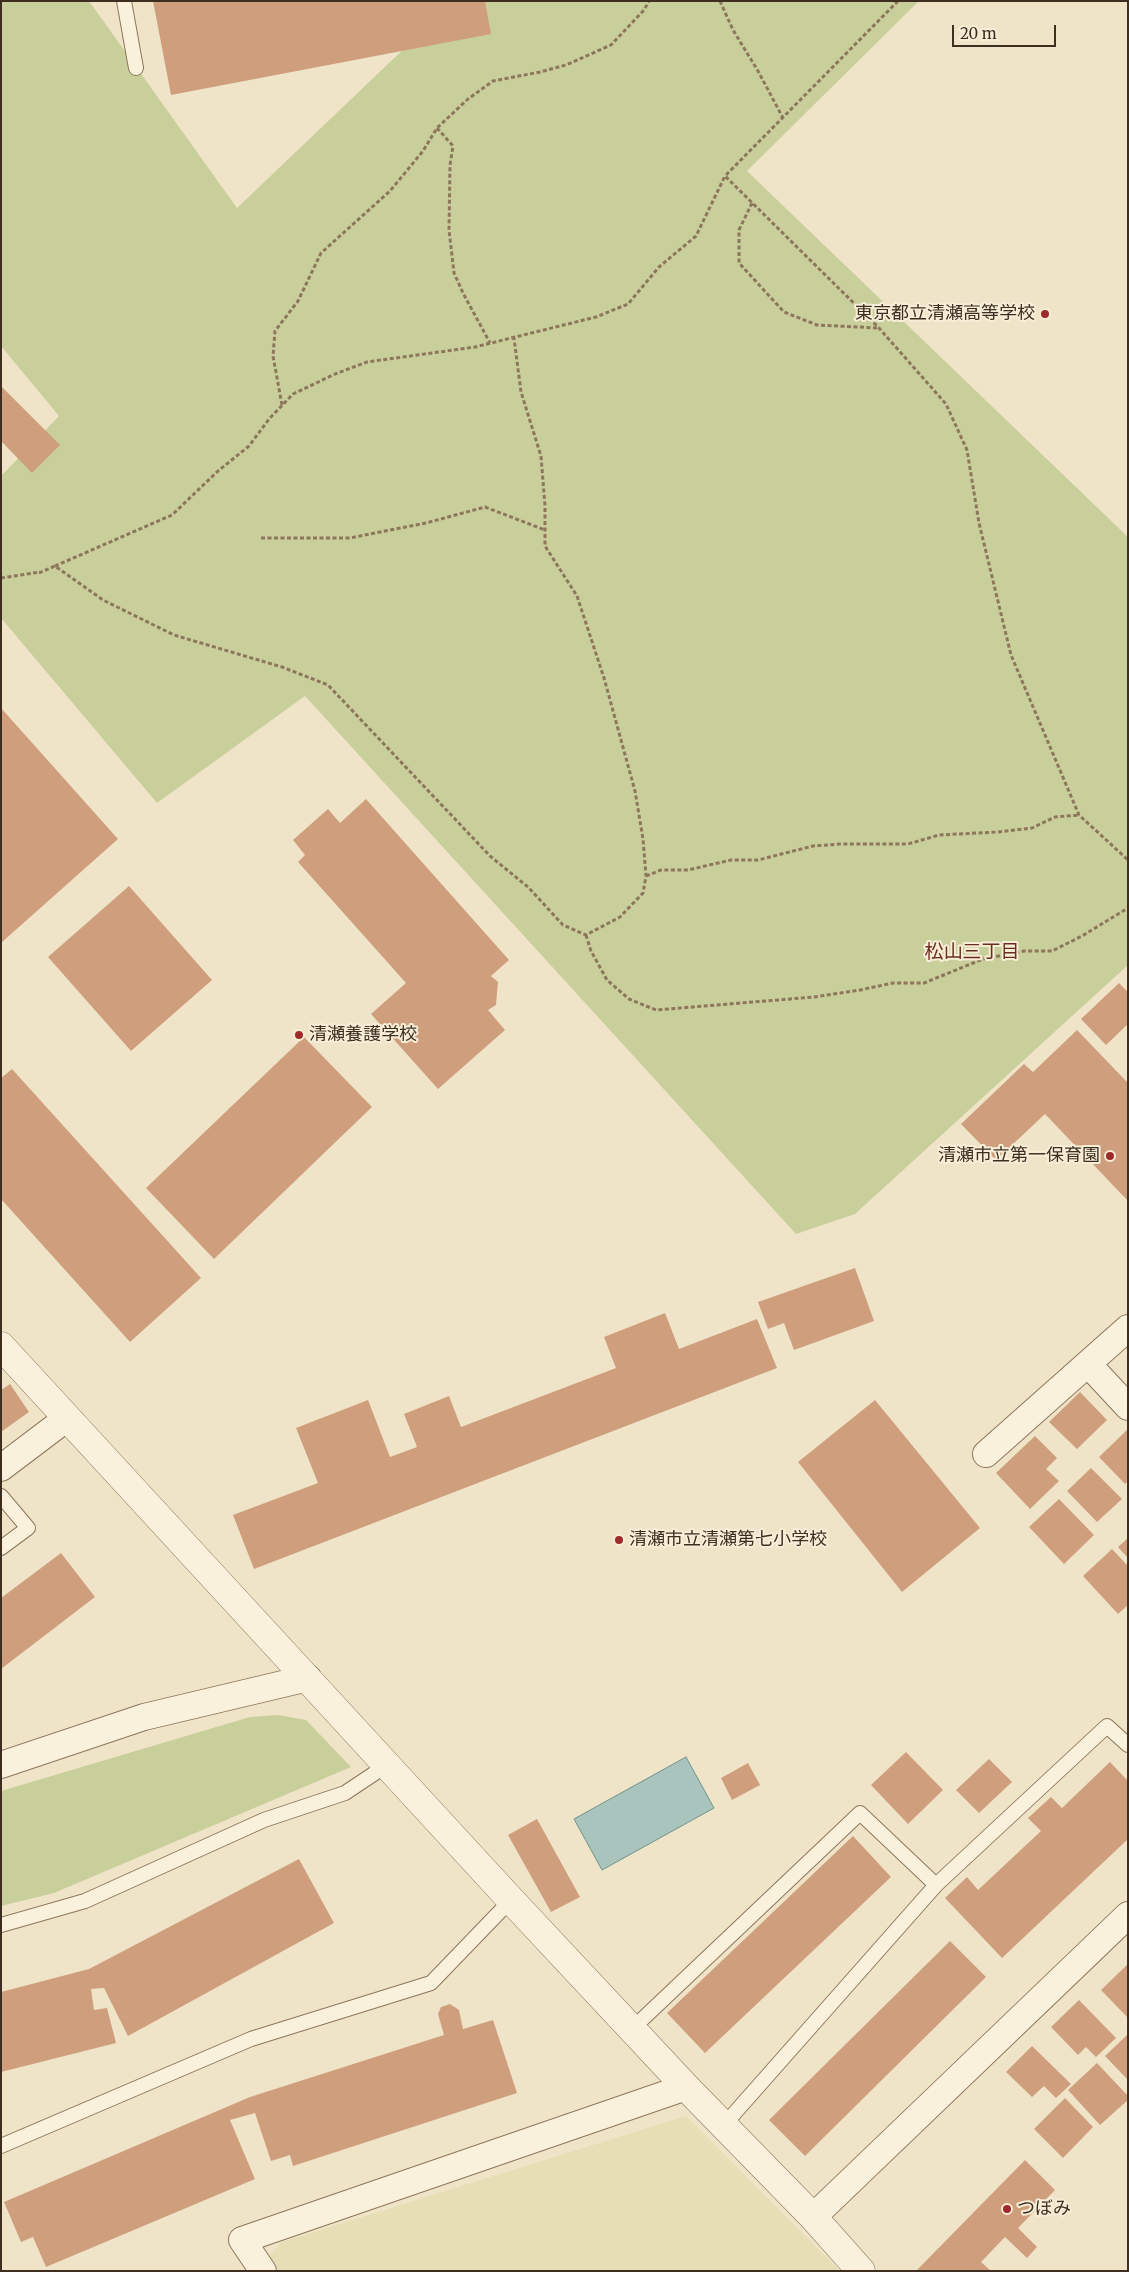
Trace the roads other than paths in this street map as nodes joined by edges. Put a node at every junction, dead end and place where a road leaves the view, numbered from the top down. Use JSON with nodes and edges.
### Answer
{"nodes":[{"id":1,"x":124,"y":1,"type":"edge"},
{"id":2,"x":136,"y":68,"type":"dead end"},
{"id":3,"x":1128,"y":1328,"type":"edge"},
{"id":4,"x":1,"y":1346,"type":"edge"},
{"id":5,"x":1088,"y":1364,"type":"junction"},
{"id":6,"x":1128,"y":1407,"type":"edge"},
{"id":7,"x":67,"y":1418,"type":"junction"},
{"id":8,"x":986,"y":1454,"type":"dead end"},
{"id":9,"x":1,"y":1468,"type":"edge"},
{"id":10,"x":1,"y":1496,"type":"edge"},
{"id":11,"x":1,"y":1548,"type":"edge"},
{"id":12,"x":308,"y":1678,"type":"junction"},
{"id":13,"x":1128,"y":1745,"type":"edge"},
{"id":14,"x":1,"y":1765,"type":"edge"},
{"id":15,"x":387,"y":1765,"type":"junction"},
{"id":16,"x":936,"y":1885,"type":"junction"},
{"id":17,"x":511,"y":1900,"type":"junction"},
{"id":18,"x":1128,"y":1916,"type":"edge"},
{"id":19,"x":1,"y":1925,"type":"edge"},
{"id":20,"x":632,"y":2030,"type":"junction"},
{"id":21,"x":686,"y":2087,"type":"junction"},
{"id":22,"x":724,"y":2125,"type":"junction"},
{"id":23,"x":1,"y":2146,"type":"edge"},
{"id":24,"x":814,"y":2217,"type":"junction"},
{"id":25,"x":263,"y":2271,"type":"edge"},
{"id":26,"x":861,"y":2271,"type":"edge"}],
"edges":[{"from":1,"to":2,"type":"lane"},
{"from":3,"to":5,"type":"street"},
{"from":4,"to":7,"type":"street"},
{"from":5,"to":6,"type":"street"},
{"from":5,"to":8,"type":"street"},
{"from":7,"to":9,"type":"street"},
{"from":7,"to":12,"type":"street"},
{"from":10,"to":11,"type":"lane"},
{"from":12,"to":14,"type":"street"},
{"from":12,"to":15,"type":"street"},
{"from":13,"to":16,"type":"lane"},
{"from":15,"to":17,"type":"street"},
{"from":15,"to":19,"type":"lane"},
{"from":16,"to":20,"type":"lane"},
{"from":16,"to":22,"type":"lane"},
{"from":17,"to":20,"type":"street"},
{"from":17,"to":23,"type":"lane"},
{"from":18,"to":24,"type":"street"},
{"from":20,"to":21,"type":"street"},
{"from":21,"to":22,"type":"street"},
{"from":21,"to":25,"type":"street"},
{"from":22,"to":24,"type":"street"},
{"from":24,"to":26,"type":"street"}]}
